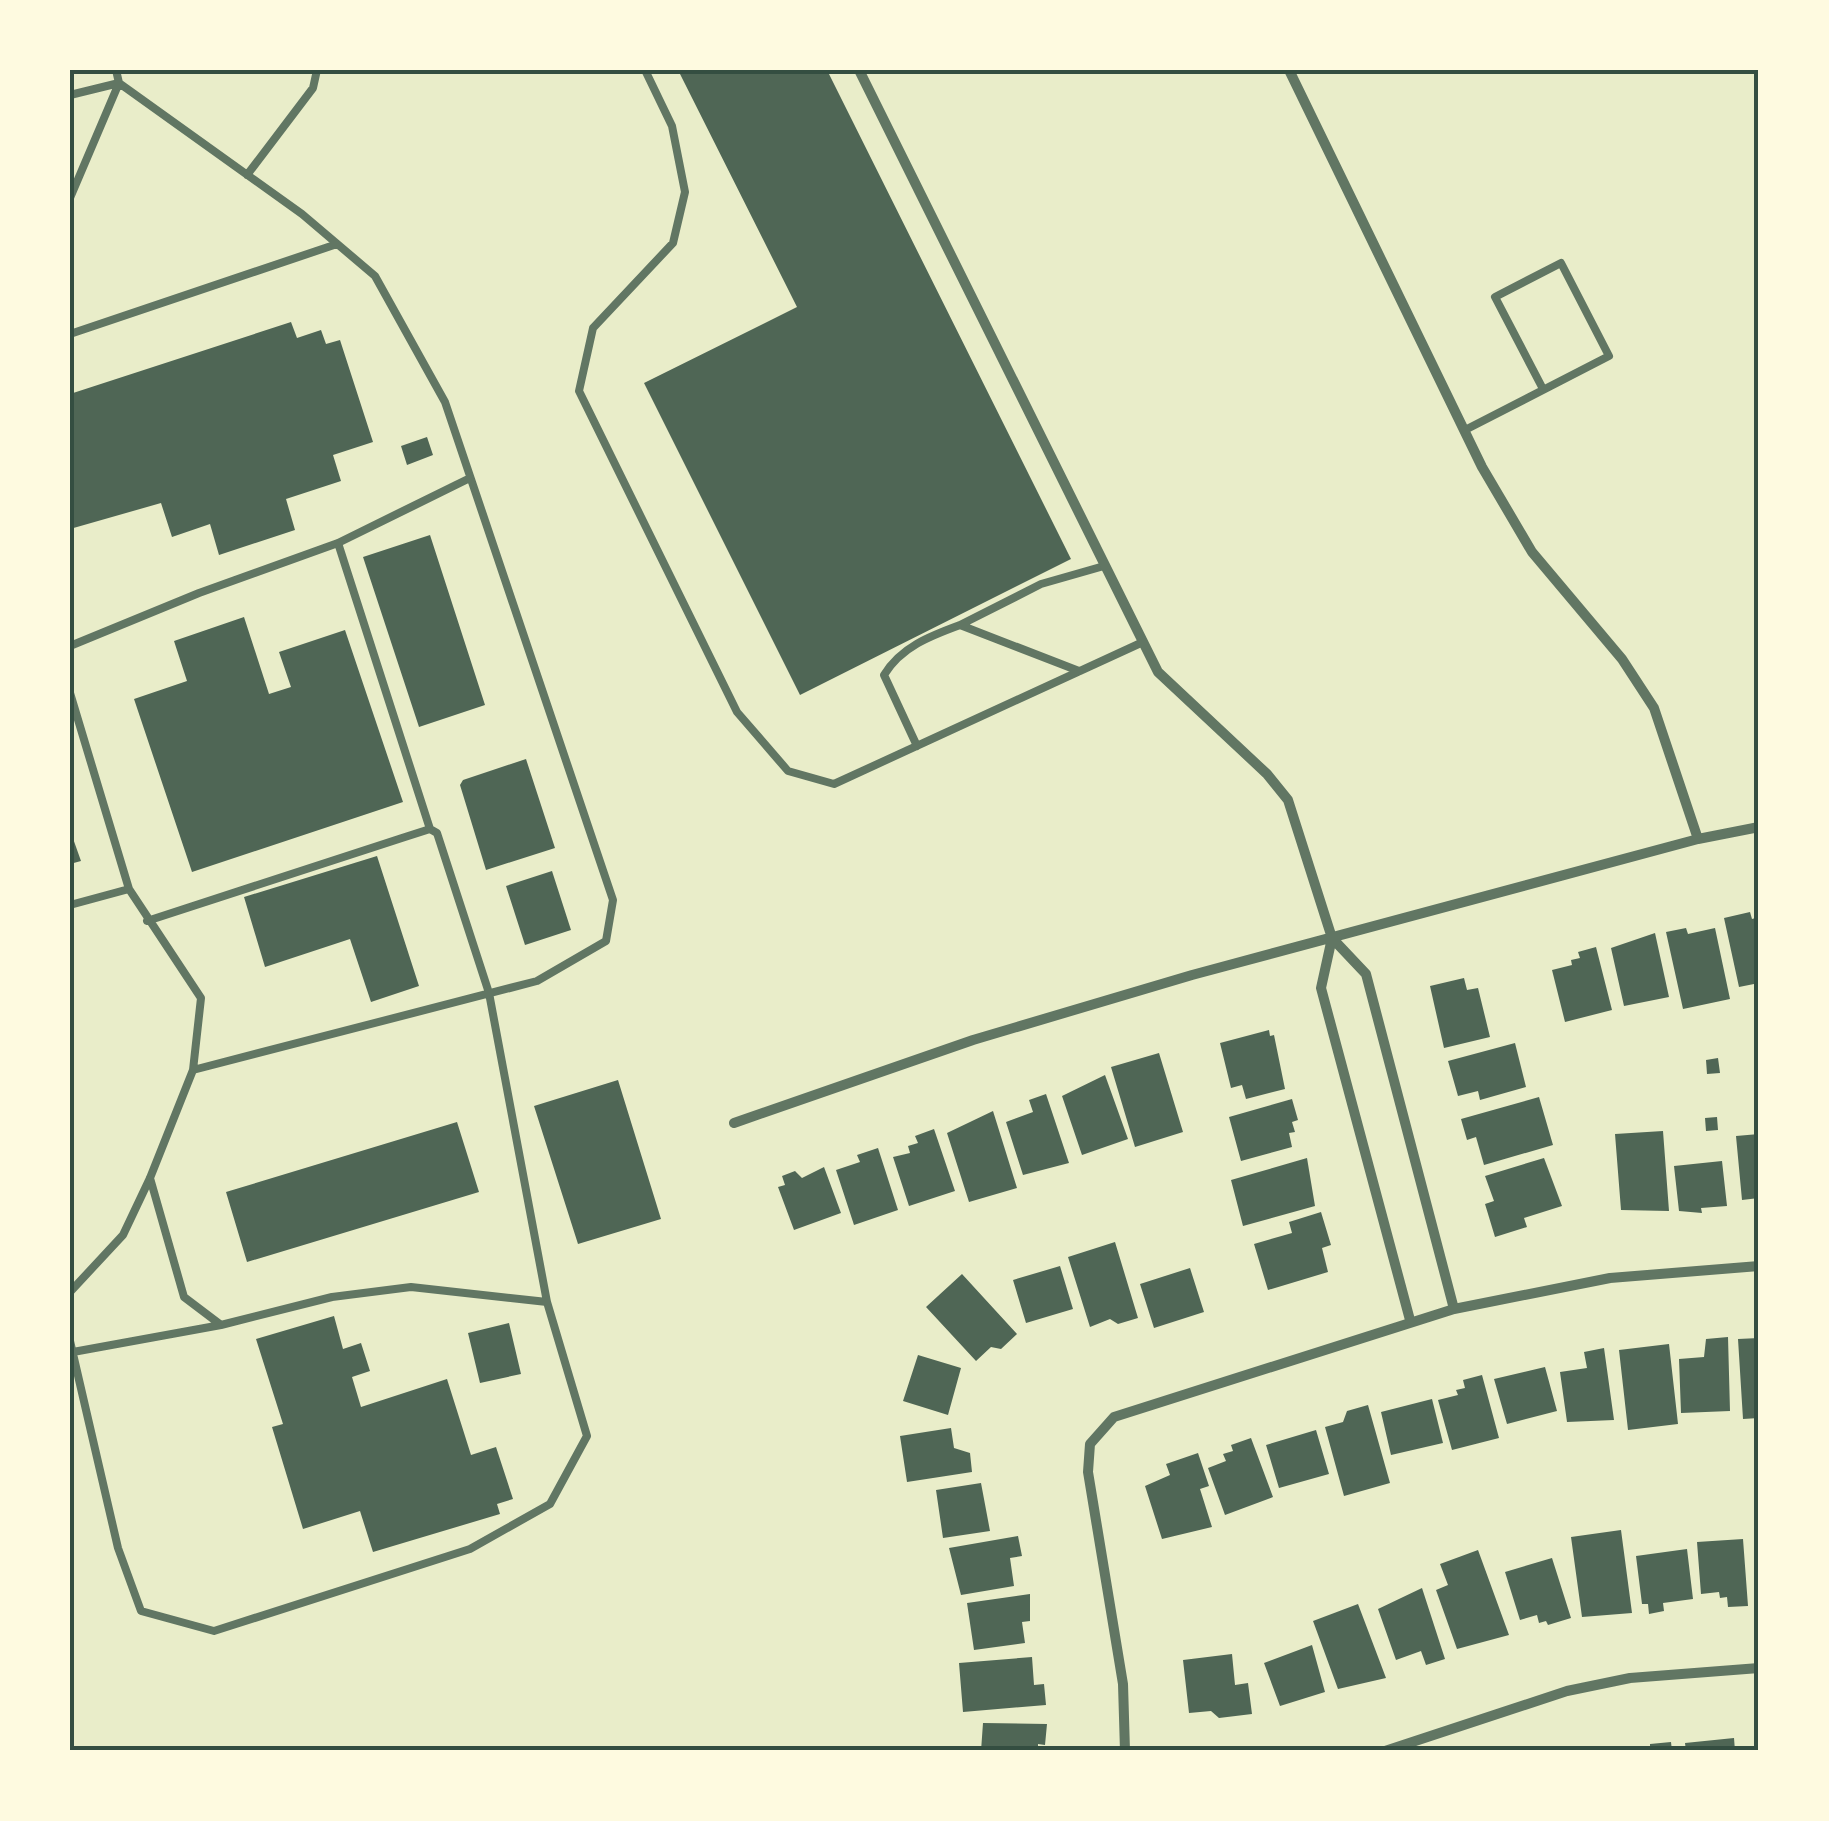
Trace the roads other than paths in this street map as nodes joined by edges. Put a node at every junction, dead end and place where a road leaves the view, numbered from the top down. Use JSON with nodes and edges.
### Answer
{"nodes":[{"id":1,"x":116,"y":70,"type":"edge"},
{"id":2,"x":317,"y":70,"type":"edge"},
{"id":3,"x":645,"y":70,"type":"edge"},
{"id":4,"x":859,"y":70,"type":"edge"},
{"id":5,"x":1289,"y":70,"type":"edge"},
{"id":6,"x":120,"y":83,"type":"junction"},
{"id":7,"x":70,"y":95,"type":"edge"},
{"id":8,"x":247,"y":175,"type":"junction"},
{"id":9,"x":70,"y":198,"type":"edge"},
{"id":10,"x":337,"y":244,"type":"junction"},
{"id":11,"x":70,"y":334,"type":"edge"},
{"id":12,"x":1542,"y":389,"type":"junction"},
{"id":13,"x":1465,"y":430,"type":"junction"},
{"id":14,"x":470,"y":478,"type":"junction"},
{"id":15,"x":338,"y":543,"type":"junction"},
{"id":16,"x":1104,"y":566,"type":"junction"},
{"id":17,"x":960,"y":625,"type":"junction"},
{"id":18,"x":1142,"y":642,"type":"junction"},
{"id":19,"x":70,"y":646,"type":"edge"},
{"id":20,"x":1079,"y":671,"type":"junction"},
{"id":21,"x":70,"y":693,"type":"edge"},
{"id":22,"x":916,"y":746,"type":"junction"},
{"id":23,"x":1759,"y":827,"type":"edge"},
{"id":24,"x":430,"y":829,"type":"junction"},
{"id":25,"x":1698,"y":839,"type":"junction"},
{"id":26,"x":129,"y":888,"type":"junction"},
{"id":27,"x":70,"y":905,"type":"edge"},
{"id":28,"x":147,"y":922,"type":"junction"},
{"id":29,"x":1332,"y":938,"type":"junction"},
{"id":30,"x":489,"y":994,"type":"junction"},
{"id":31,"x":193,"y":1070,"type":"junction"},
{"id":32,"x":734,"y":1123,"type":"dead end"},
{"id":33,"x":150,"y":1178,"type":"junction"},
{"id":34,"x":1759,"y":1266,"type":"edge"},
{"id":35,"x":70,"y":1292,"type":"edge"},
{"id":36,"x":546,"y":1302,"type":"junction"},
{"id":37,"x":1454,"y":1309,"type":"junction"},
{"id":38,"x":1410,"y":1320,"type":"junction"},
{"id":39,"x":221,"y":1324,"type":"junction"},
{"id":40,"x":70,"y":1341,"type":"edge"},
{"id":41,"x":72,"y":1352,"type":"junction"},
{"id":42,"x":1759,"y":1668,"type":"edge"},
{"id":43,"x":1125,"y":1751,"type":"edge"},
{"id":44,"x":1385,"y":1751,"type":"edge"}],
"edges":[{"from":1,"to":6,"type":"lane"},
{"from":2,"to":8,"type":"lane"},
{"from":3,"to":22,"type":"lane"},
{"from":4,"to":16,"type":"street"},
{"from":5,"to":13,"type":"street"},
{"from":6,"to":7,"type":"lane"},
{"from":6,"to":8,"type":"lane"},
{"from":6,"to":9,"type":"lane"},
{"from":8,"to":10,"type":"lane"},
{"from":10,"to":11,"type":"lane"},
{"from":10,"to":14,"type":"lane"},
{"from":12,"to":12,"type":"lane"},
{"from":12,"to":13,"type":"lane"},
{"from":13,"to":25,"type":"street"},
{"from":14,"to":15,"type":"lane"},
{"from":14,"to":30,"type":"lane"},
{"from":15,"to":19,"type":"lane"},
{"from":15,"to":24,"type":"lane"},
{"from":16,"to":17,"type":"lane"},
{"from":16,"to":18,"type":"street"},
{"from":17,"to":20,"type":"lane"},
{"from":17,"to":22,"type":"lane"},
{"from":18,"to":20,"type":"lane"},
{"from":18,"to":29,"type":"street"},
{"from":20,"to":22,"type":"lane"},
{"from":21,"to":26,"type":"lane"},
{"from":23,"to":25,"type":"street"},
{"from":24,"to":28,"type":"lane"},
{"from":24,"to":30,"type":"lane"},
{"from":25,"to":29,"type":"street"},
{"from":26,"to":27,"type":"lane"},
{"from":26,"to":28,"type":"lane"},
{"from":28,"to":31,"type":"lane"},
{"from":29,"to":32,"type":"street"},
{"from":29,"to":37,"type":"street"},
{"from":29,"to":38,"type":"street"},
{"from":30,"to":31,"type":"lane"},
{"from":30,"to":36,"type":"lane"},
{"from":31,"to":33,"type":"lane"},
{"from":33,"to":35,"type":"lane"},
{"from":33,"to":39,"type":"lane"},
{"from":34,"to":37,"type":"street"},
{"from":36,"to":39,"type":"lane"},
{"from":36,"to":41,"type":"lane"},
{"from":37,"to":38,"type":"street"},
{"from":38,"to":43,"type":"street"},
{"from":39,"to":41,"type":"lane"},
{"from":40,"to":41,"type":"lane"},
{"from":42,"to":44,"type":"street"}]}
